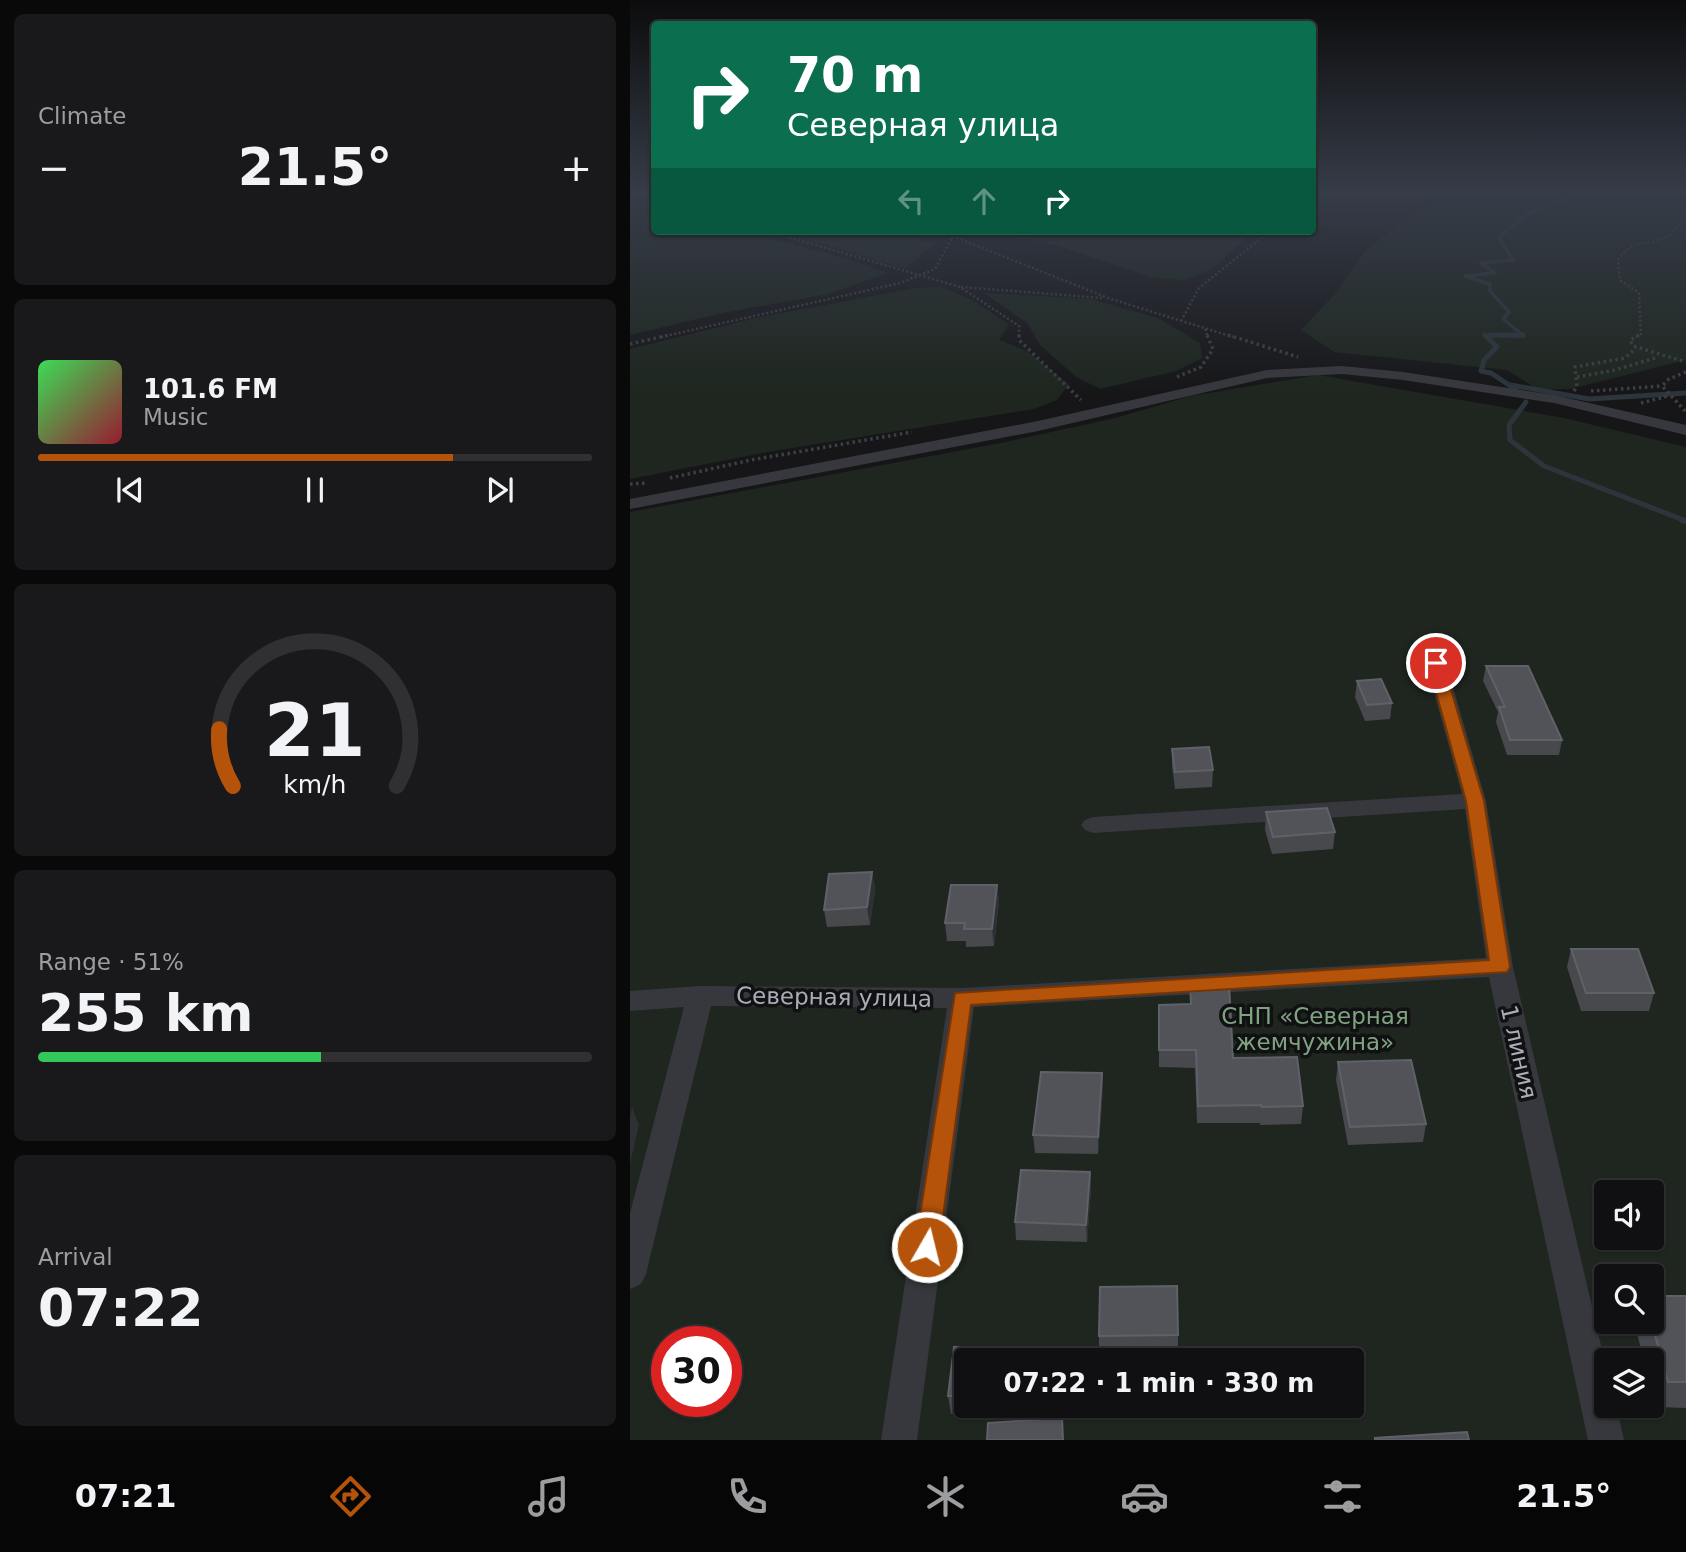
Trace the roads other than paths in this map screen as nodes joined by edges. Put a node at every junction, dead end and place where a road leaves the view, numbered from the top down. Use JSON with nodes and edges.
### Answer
{"nodes":[{"id":1,"x":1686,"y":430,"type":"edge"},
{"id":2,"x":630,"y":504,"type":"edge"},
{"id":3,"x":1436,"y":663,"type":"dead end"},
{"id":4,"x":1475,"y":801,"type":"junction"},
{"id":5,"x":1093,"y":825,"type":"dead end"},
{"id":6,"x":1500,"y":967,"type":"junction"},
{"id":7,"x":700,"y":996,"type":"junction"},
{"id":8,"x":962,"y":998,"type":"junction"},
{"id":9,"x":630,"y":1001,"type":"edge"},
{"id":10,"x":630,"y":1274,"type":"edge"},
{"id":11,"x":899,"y":1440,"type":"edge"},
{"id":12,"x":1606,"y":1440,"type":"edge"}],
"edges":[{"from":1,"to":2,"type":"street"},
{"from":3,"to":4,"type":"street","name":"1 линия"},
{"from":4,"to":5,"type":"street"},
{"from":4,"to":6,"type":"street","name":"1 линия"},
{"from":6,"to":8,"type":"street","name":"Северная улица"},
{"from":6,"to":12,"type":"street","name":"1 линия"},
{"from":7,"to":8,"type":"street","name":"Северная улица"},
{"from":7,"to":9,"type":"street","name":"Северная улица"},
{"from":7,"to":10,"type":"street"},
{"from":8,"to":11,"type":"street"}]}
